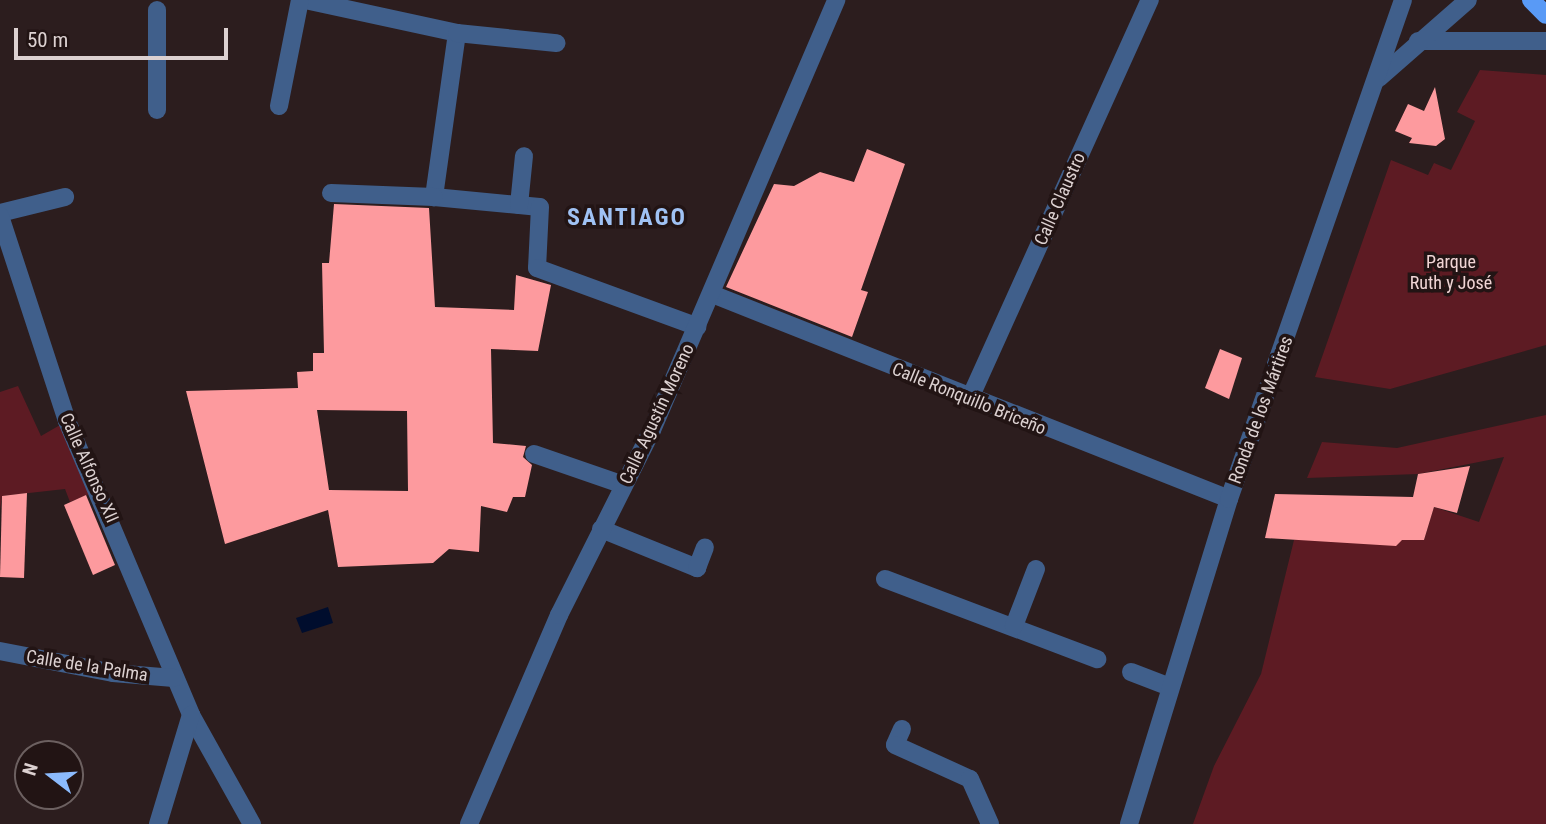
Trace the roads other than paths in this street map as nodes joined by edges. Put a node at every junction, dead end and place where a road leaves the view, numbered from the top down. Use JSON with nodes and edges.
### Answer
{"nodes":[{"id":1,"x":302,"y":0,"type":"edge"},
{"id":2,"x":836,"y":0,"type":"edge"},
{"id":3,"x":1150,"y":0,"type":"edge"},
{"id":4,"x":1403,"y":0,"type":"edge"},
{"id":5,"x":1468,"y":0,"type":"edge"},
{"id":6,"x":1531,"y":0,"type":"edge"},
{"id":7,"x":157,"y":10,"type":"dead end"},
{"id":8,"x":1546,"y":15,"type":"edge"},
{"id":9,"x":457,"y":33,"type":"junction"},
{"id":10,"x":1546,"y":41,"type":"edge"},
{"id":11,"x":556,"y":43,"type":"dead end"},
{"id":12,"x":1412,"y":44,"type":"junction"},
{"id":13,"x":1367,"y":97,"type":"junction"},
{"id":14,"x":279,"y":106,"type":"dead end"},
{"id":15,"x":157,"y":110,"type":"dead end"},
{"id":16,"x":524,"y":156,"type":"dead end"},
{"id":17,"x":331,"y":193,"type":"dead end"},
{"id":18,"x":65,"y":197,"type":"dead end"},
{"id":19,"x":434,"y":197,"type":"junction"},
{"id":20,"x":519,"y":205,"type":"junction"},
{"id":21,"x":0,"y":214,"type":"edge"},
{"id":22,"x":5,"y":250,"type":"edge"},
{"id":23,"x":712,"y":294,"type":"junction"},
{"id":24,"x":698,"y":327,"type":"junction"},
{"id":25,"x":970,"y":398,"type":"junction"},
{"id":26,"x":534,"y":454,"type":"dead end"},
{"id":27,"x":624,"y":485,"type":"junction"},
{"id":28,"x":1229,"y":499,"type":"junction"},
{"id":29,"x":601,"y":529,"type":"junction"},
{"id":30,"x":705,"y":547,"type":"dead end"},
{"id":31,"x":1036,"y":569,"type":"dead end"},
{"id":32,"x":885,"y":579,"type":"dead end"},
{"id":33,"x":1014,"y":626,"type":"junction"},
{"id":34,"x":0,"y":651,"type":"edge"},
{"id":35,"x":1097,"y":659,"type":"dead end"},
{"id":36,"x":1131,"y":672,"type":"dead end"},
{"id":37,"x":174,"y":678,"type":"junction"},
{"id":38,"x":1167,"y":686,"type":"junction"},
{"id":39,"x":191,"y":715,"type":"junction"},
{"id":40,"x":902,"y":729,"type":"dead end"},
{"id":41,"x":158,"y":824,"type":"edge"},
{"id":42,"x":252,"y":824,"type":"edge"},
{"id":43,"x":469,"y":824,"type":"edge"},
{"id":44,"x":990,"y":824,"type":"edge"},
{"id":45,"x":1129,"y":824,"type":"edge"}],
"edges":[{"from":1,"to":9,"type":"street"},
{"from":1,"to":14,"type":"street"},
{"from":2,"to":23,"type":"street","name":"Calle Agustín Moreno"},
{"from":3,"to":25,"type":"street","name":"Calle Claustro"},
{"from":4,"to":13,"type":"street","name":"Ronda de los Mártires"},
{"from":5,"to":12,"type":"street"},
{"from":6,"to":8,"type":"main road"},
{"from":7,"to":15,"type":"street"},
{"from":9,"to":11,"type":"street"},
{"from":9,"to":19,"type":"street"},
{"from":10,"to":12,"type":"street"},
{"from":12,"to":13,"type":"street"},
{"from":13,"to":28,"type":"street","name":"Ronda de los Mártires"},
{"from":16,"to":20,"type":"street"},
{"from":17,"to":19,"type":"street"},
{"from":18,"to":21,"type":"street"},
{"from":19,"to":20,"type":"street"},
{"from":20,"to":24,"type":"street"},
{"from":21,"to":22,"type":"street","name":"Calle Alfonso XII"},
{"from":22,"to":37,"type":"street","name":"Calle Alfonso XII"},
{"from":23,"to":24,"type":"street","name":"Calle Agustín Moreno"},
{"from":23,"to":25,"type":"street","name":"Calle Ronquillo Briceño"},
{"from":24,"to":27,"type":"street","name":"Calle Agustín Moreno"},
{"from":25,"to":28,"type":"street","name":"Calle Ronquillo Briceño"},
{"from":26,"to":27,"type":"street"},
{"from":27,"to":29,"type":"street","name":"Calle Agustín Moreno"},
{"from":28,"to":38,"type":"street","name":"Ronda de los Mártires"},
{"from":29,"to":30,"type":"street"},
{"from":29,"to":43,"type":"street","name":"Calle Agustín Moreno"},
{"from":31,"to":33,"type":"street"},
{"from":32,"to":33,"type":"street"},
{"from":33,"to":35,"type":"street"},
{"from":34,"to":37,"type":"street","name":"Calle de la Palma"},
{"from":36,"to":38,"type":"street"},
{"from":37,"to":39,"type":"street","name":"Calle Alfonso XII"},
{"from":38,"to":45,"type":"street","name":"Ronda de los Mártires"},
{"from":39,"to":41,"type":"street"},
{"from":39,"to":42,"type":"street","name":"Calle Alfonso XII"},
{"from":40,"to":44,"type":"street"}]}
